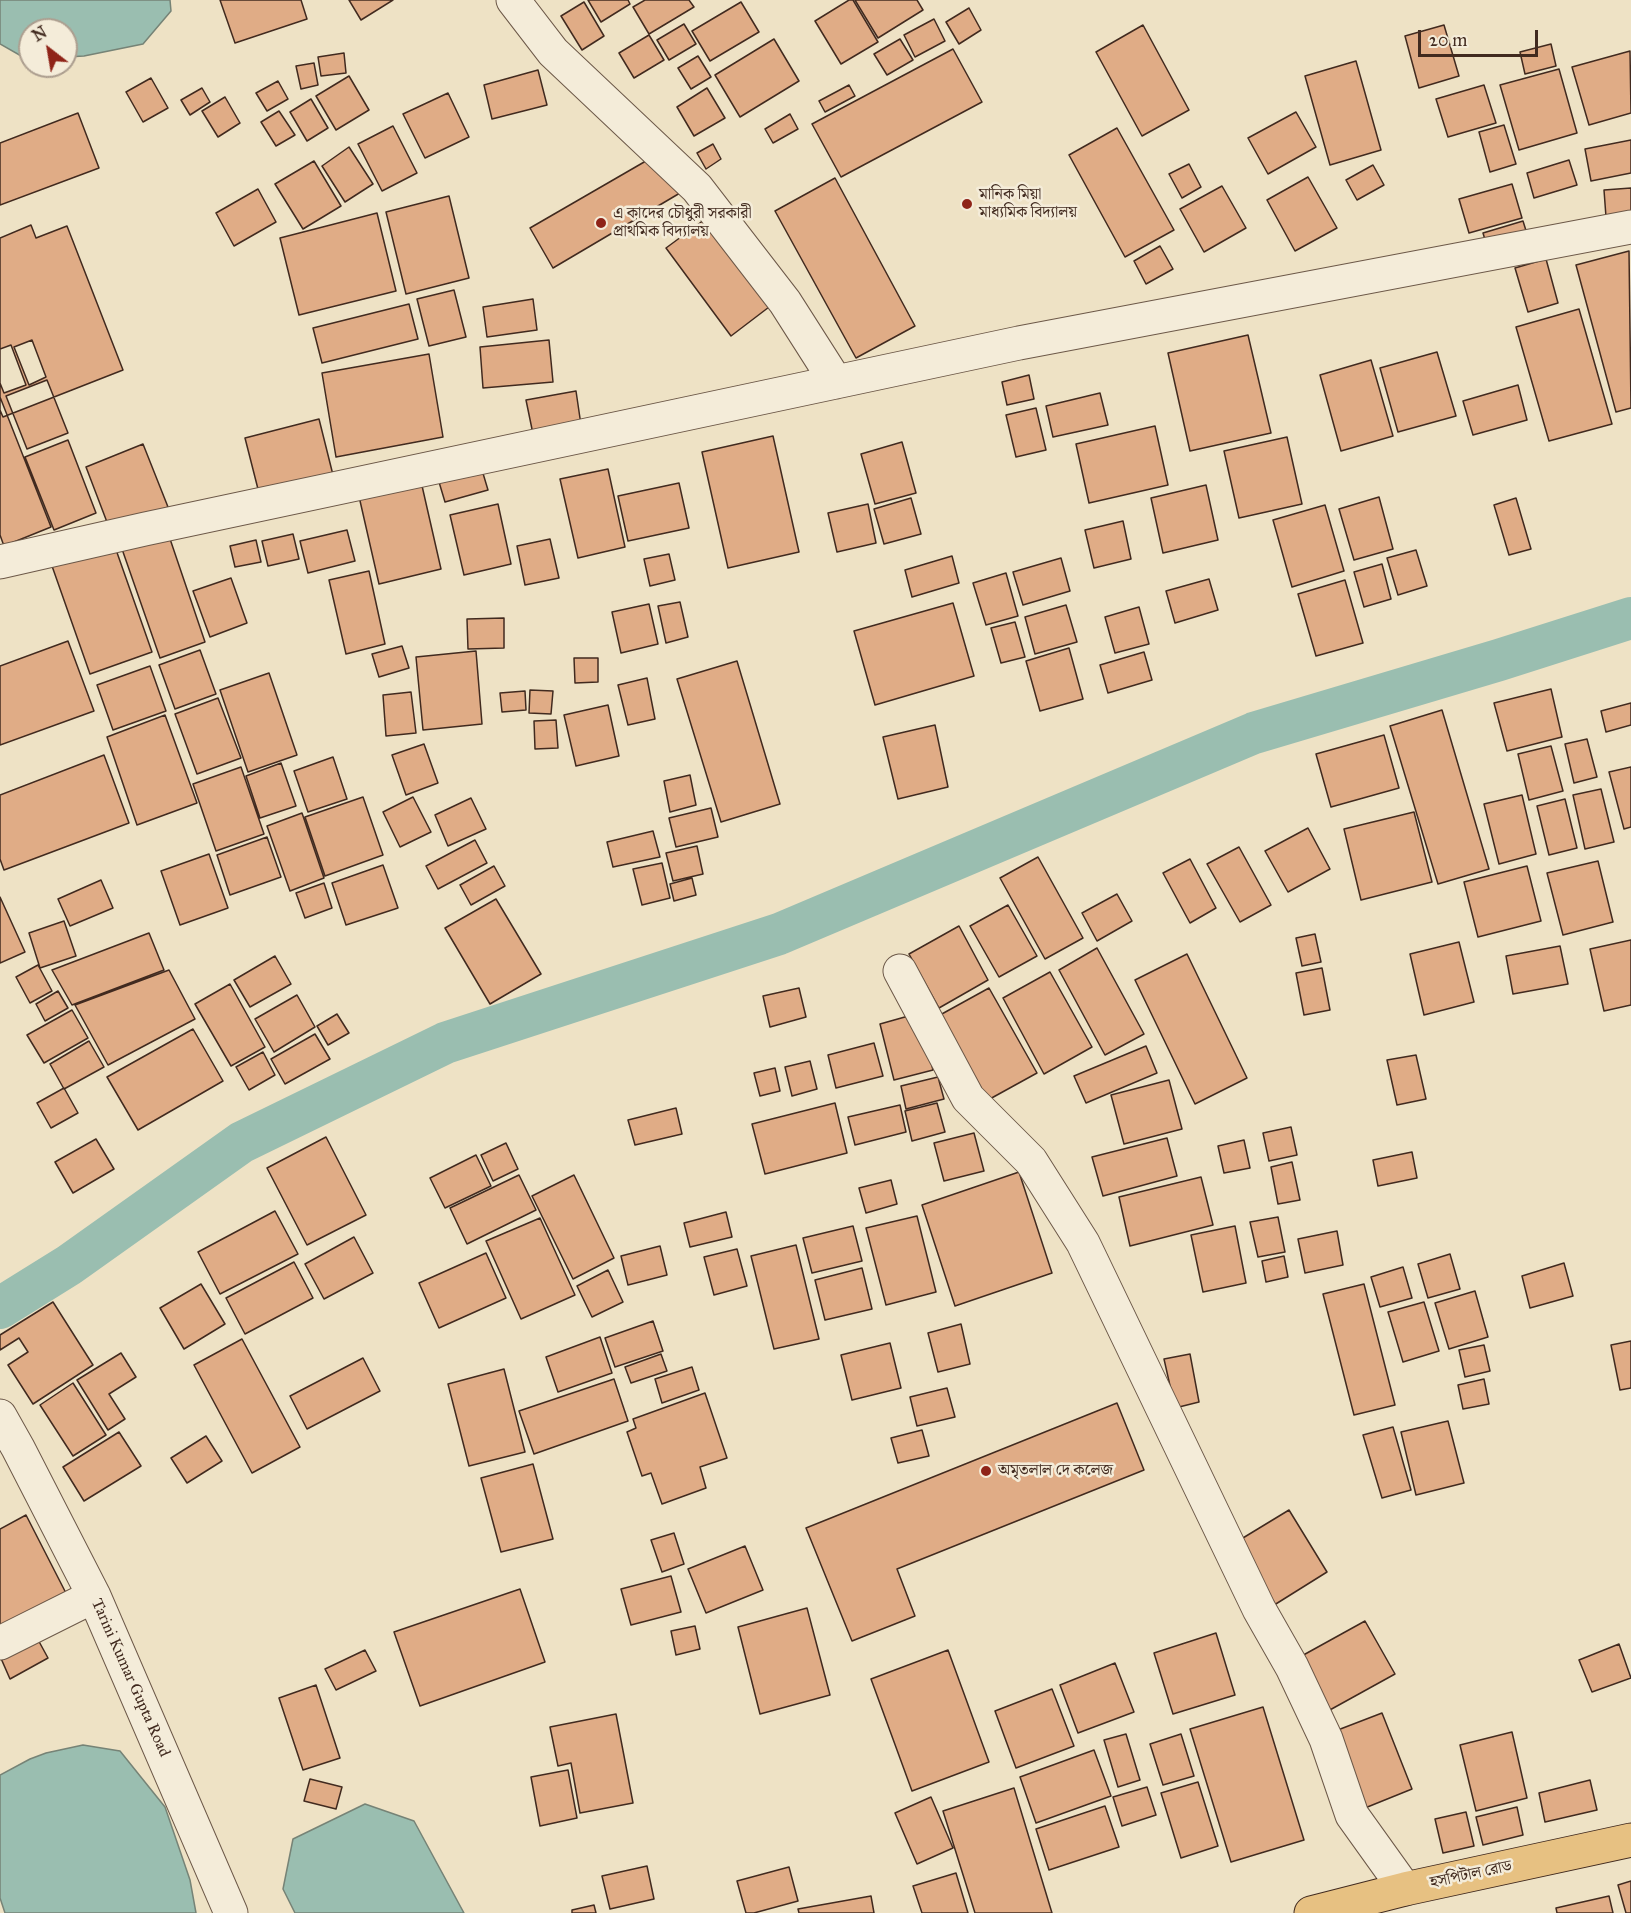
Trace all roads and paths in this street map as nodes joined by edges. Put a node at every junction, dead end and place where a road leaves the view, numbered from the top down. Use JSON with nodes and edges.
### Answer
{"nodes":[{"id":1,"x":513,"y":0,"type":"edge"},
{"id":2,"x":1631,"y":227,"type":"edge"},
{"id":3,"x":836,"y":382,"type":"junction"},
{"id":4,"x":0,"y":562,"type":"edge"},
{"id":5,"x":900,"y":972,"type":"dead end"},
{"id":6,"x":0,"y":1416,"type":"edge"},
{"id":7,"x":94,"y":1596,"type":"junction"},
{"id":8,"x":0,"y":1642,"type":"edge"},
{"id":9,"x":1631,"y":1840,"type":"edge"},
{"id":10,"x":1405,"y":1889,"type":"junction"},
{"id":11,"x":231,"y":1913,"type":"edge"},
{"id":12,"x":1311,"y":1913,"type":"edge"}],
"edges":[{"from":1,"to":3,"type":"street"},
{"from":2,"to":3,"type":"street"},
{"from":3,"to":4,"type":"street"},
{"from":5,"to":10,"type":"street"},
{"from":6,"to":7,"type":"street","name":"Tarini Kumar Gupta Road"},
{"from":7,"to":8,"type":"street"},
{"from":7,"to":11,"type":"street","name":"Tarini Kumar Gupta Road"},
{"from":9,"to":10,"type":"main road","name":"হসপিটাল রোড"},
{"from":10,"to":12,"type":"main road","name":"হসপিটাল রোড"}]}
